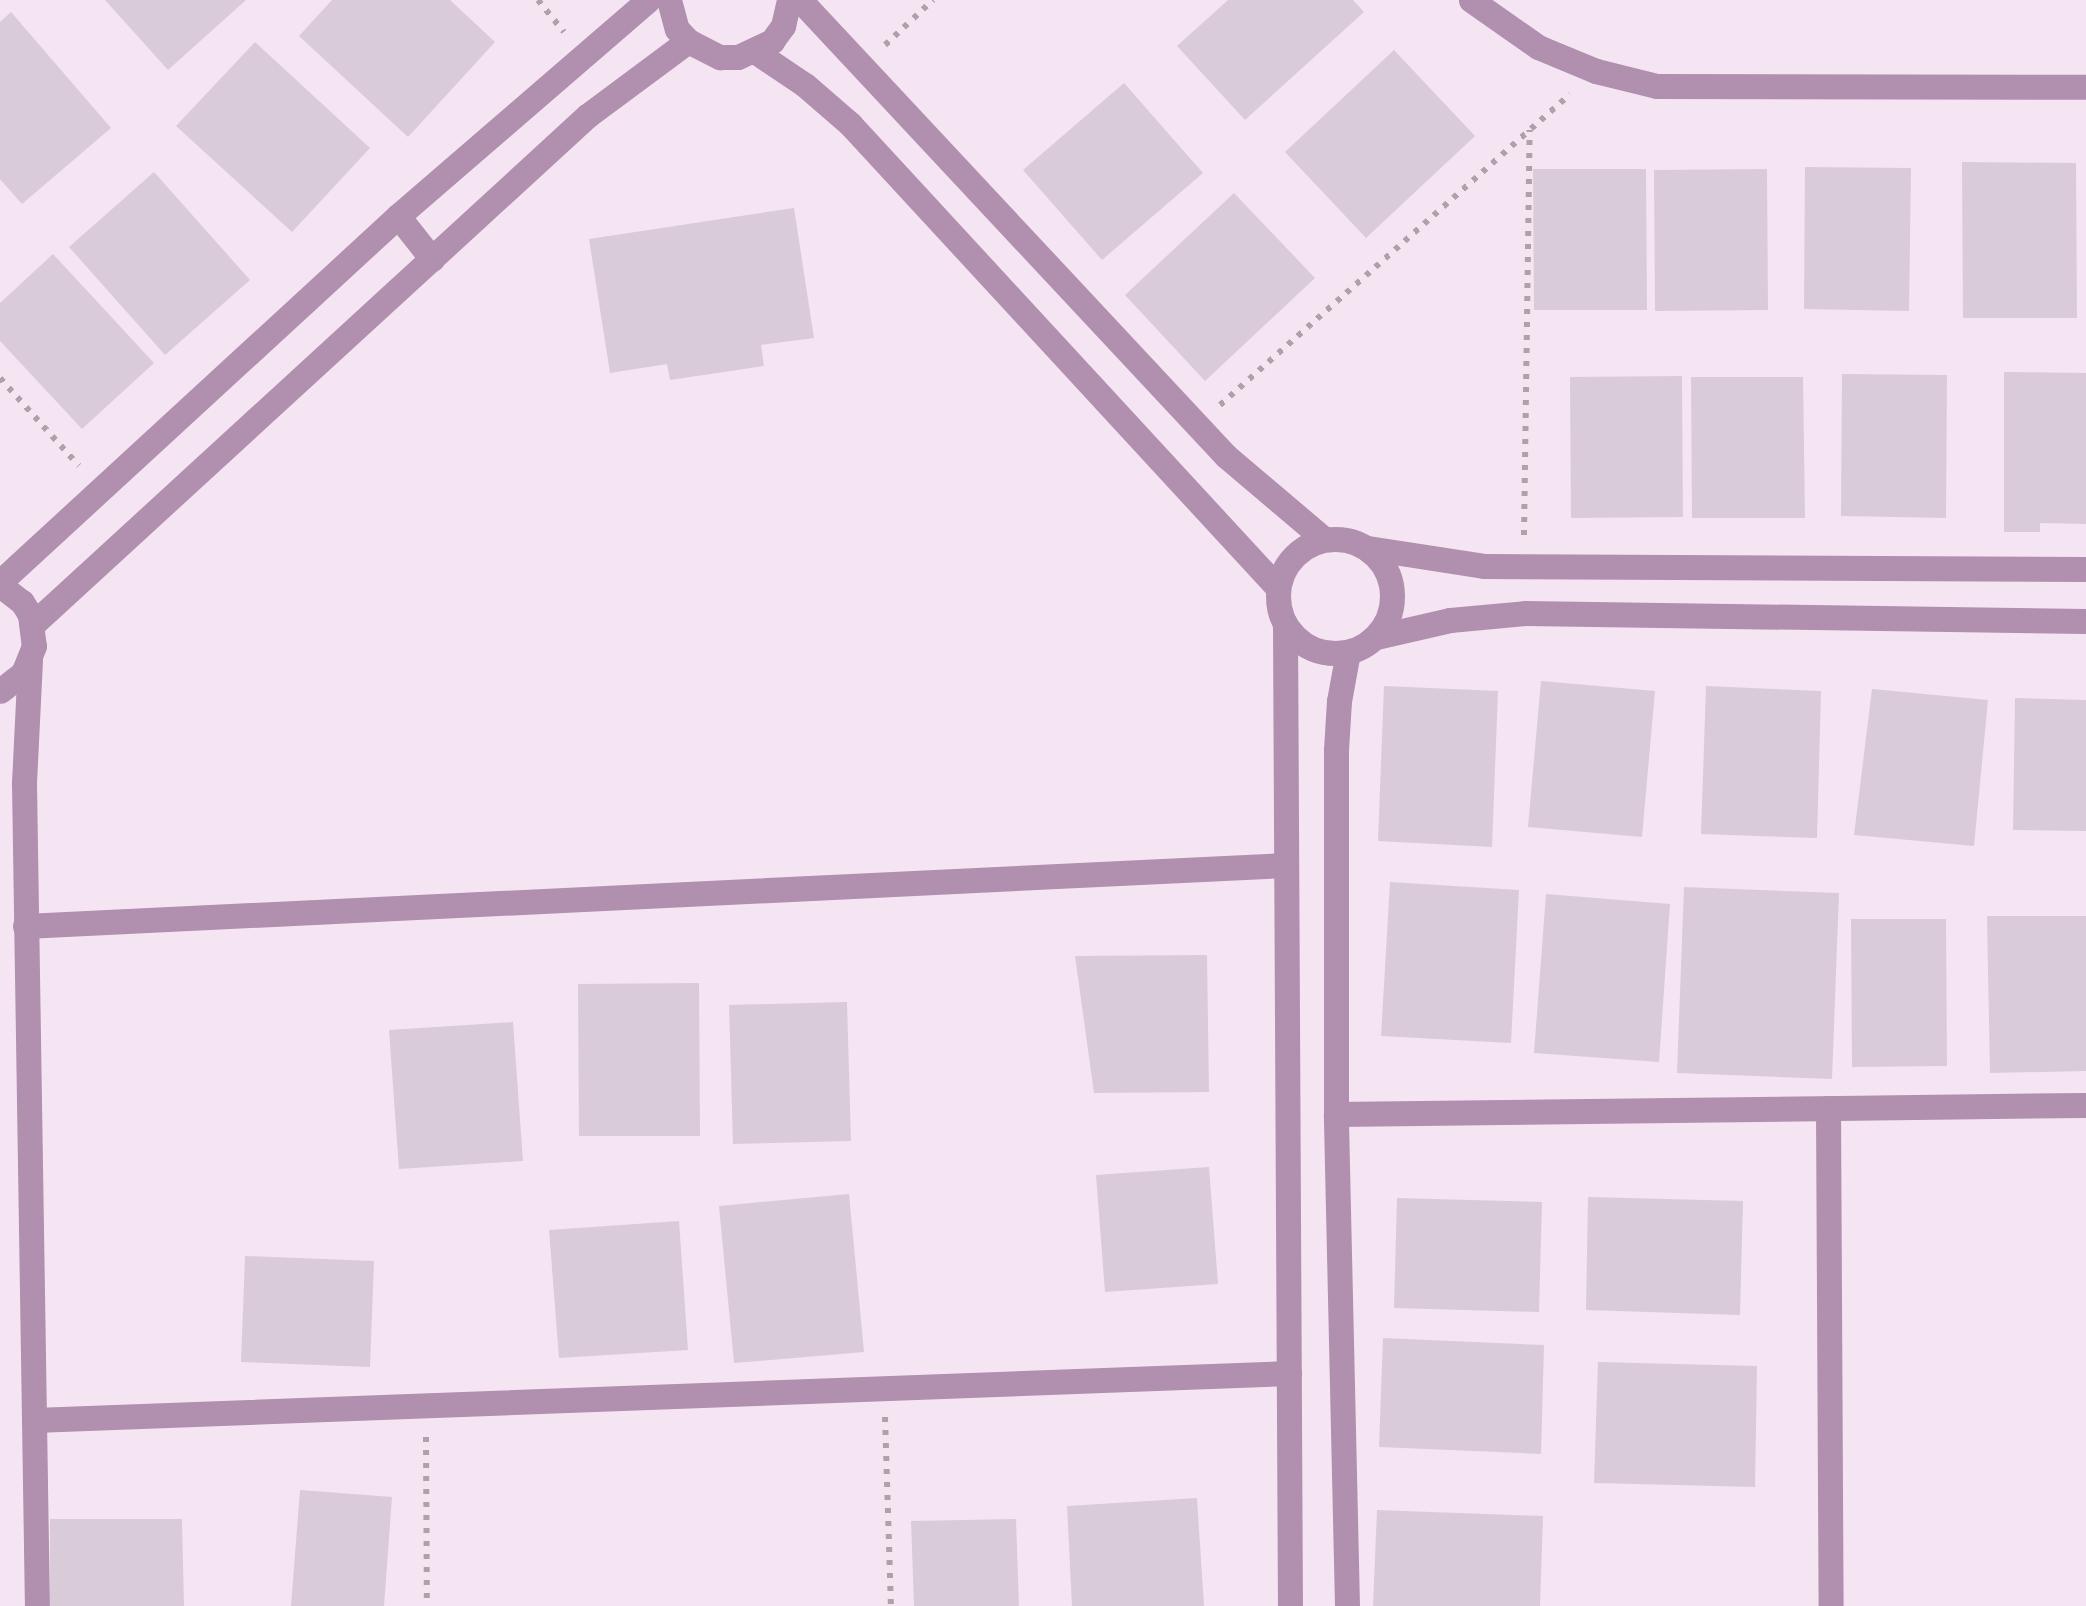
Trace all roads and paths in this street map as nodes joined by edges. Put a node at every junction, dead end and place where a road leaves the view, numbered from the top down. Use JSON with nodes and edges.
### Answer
{"nodes":[{"id":1,"x":648,"y":0,"type":"edge"},
{"id":2,"x":669,"y":0,"type":"edge"},
{"id":3,"x":789,"y":0,"type":"edge"},
{"id":4,"x":800,"y":0,"type":"edge"},
{"id":5,"x":933,"y":0,"type":"edge"},
{"id":6,"x":1471,"y":0,"type":"edge"},
{"id":7,"x":688,"y":41,"type":"junction"},
{"id":8,"x":756,"y":52,"type":"junction"},
{"id":9,"x":862,"y":67,"type":"junction"},
{"id":10,"x":1596,"y":72,"type":"junction"},
{"id":11,"x":2086,"y":87,"type":"edge"},
{"id":12,"x":1530,"y":130,"type":"junction"},
{"id":13,"x":398,"y":216,"type":"junction"},
{"id":14,"x":432,"y":258,"type":"junction"},
{"id":15,"x":0,"y":378,"type":"edge"},
{"id":16,"x":1197,"y":426,"type":"junction"},
{"id":17,"x":100,"y":490,"type":"junction"},
{"id":18,"x":1324,"y":539,"type":"junction"},
{"id":19,"x":1368,"y":548,"type":"junction"},
{"id":20,"x":1523,"y":566,"type":"junction"},
{"id":21,"x":2086,"y":569,"type":"edge"},
{"id":22,"x":0,"y":584,"type":"edge"},
{"id":23,"x":1278,"y":588,"type":"junction"},
{"id":24,"x":2086,"y":621,"type":"edge"},
{"id":25,"x":1285,"y":624,"type":"junction"},
{"id":26,"x":32,"y":626,"type":"junction"},
{"id":27,"x":1376,"y":637,"type":"junction"},
{"id":28,"x":1348,"y":652,"type":"junction"},
{"id":29,"x":30,"y":660,"type":"junction"},
{"id":30,"x":0,"y":691,"type":"edge"},
{"id":31,"x":1286,"y":865,"type":"junction"},
{"id":32,"x":26,"y":926,"type":"junction"},
{"id":33,"x":2086,"y":1105,"type":"edge"},
{"id":34,"x":1828,"y":1108,"type":"junction"},
{"id":35,"x":1336,"y":1114,"type":"junction"},
{"id":36,"x":1289,"y":1373,"type":"junction"},
{"id":37,"x":884,"y":1388,"type":"junction"},
{"id":38,"x":426,"y":1406,"type":"junction"},
{"id":39,"x":34,"y":1420,"type":"junction"},
{"id":40,"x":36,"y":1606,"type":"edge"},
{"id":41,"x":426,"y":1606,"type":"edge"},
{"id":42,"x":891,"y":1606,"type":"edge"},
{"id":43,"x":1290,"y":1606,"type":"edge"},
{"id":44,"x":1347,"y":1606,"type":"edge"},
{"id":45,"x":1831,"y":1606,"type":"edge"}],
"edges":[{"from":1,"to":13,"type":"street"},
{"from":2,"to":7,"type":"street"},
{"from":3,"to":8,"type":"street"},
{"from":4,"to":9,"type":"street"},
{"from":5,"to":9,"type":"path"},
{"from":6,"to":10,"type":"street"},
{"from":7,"to":8,"type":"street"},
{"from":7,"to":14,"type":"street"},
{"from":8,"to":23,"type":"street"},
{"from":9,"to":16,"type":"street"},
{"from":10,"to":11,"type":"street"},
{"from":10,"to":12,"type":"path"},
{"from":12,"to":16,"type":"path"},
{"from":12,"to":20,"type":"path"},
{"from":13,"to":14,"type":"street"},
{"from":13,"to":17,"type":"street"},
{"from":14,"to":26,"type":"street"},
{"from":15,"to":17,"type":"path"},
{"from":16,"to":18,"type":"street"},
{"from":17,"to":22,"type":"street"},
{"from":18,"to":19,"type":"street"},
{"from":18,"to":23,"type":"street"},
{"from":19,"to":20,"type":"street"},
{"from":19,"to":27,"type":"street"},
{"from":20,"to":21,"type":"street"},
{"from":22,"to":26,"type":"street"},
{"from":23,"to":25,"type":"street"},
{"from":24,"to":27,"type":"street"},
{"from":25,"to":28,"type":"street"},
{"from":25,"to":31,"type":"street"},
{"from":26,"to":29,"type":"street"},
{"from":27,"to":28,"type":"street"},
{"from":28,"to":35,"type":"street"},
{"from":29,"to":30,"type":"street"},
{"from":29,"to":32,"type":"street"},
{"from":31,"to":32,"type":"street"},
{"from":31,"to":36,"type":"street"},
{"from":32,"to":39,"type":"street"},
{"from":33,"to":34,"type":"street"},
{"from":34,"to":35,"type":"street"},
{"from":34,"to":45,"type":"street"},
{"from":35,"to":44,"type":"street"},
{"from":36,"to":37,"type":"street"},
{"from":36,"to":43,"type":"street"},
{"from":37,"to":38,"type":"street"},
{"from":37,"to":42,"type":"path"},
{"from":38,"to":39,"type":"street"},
{"from":38,"to":41,"type":"path"},
{"from":39,"to":40,"type":"street"}]}
